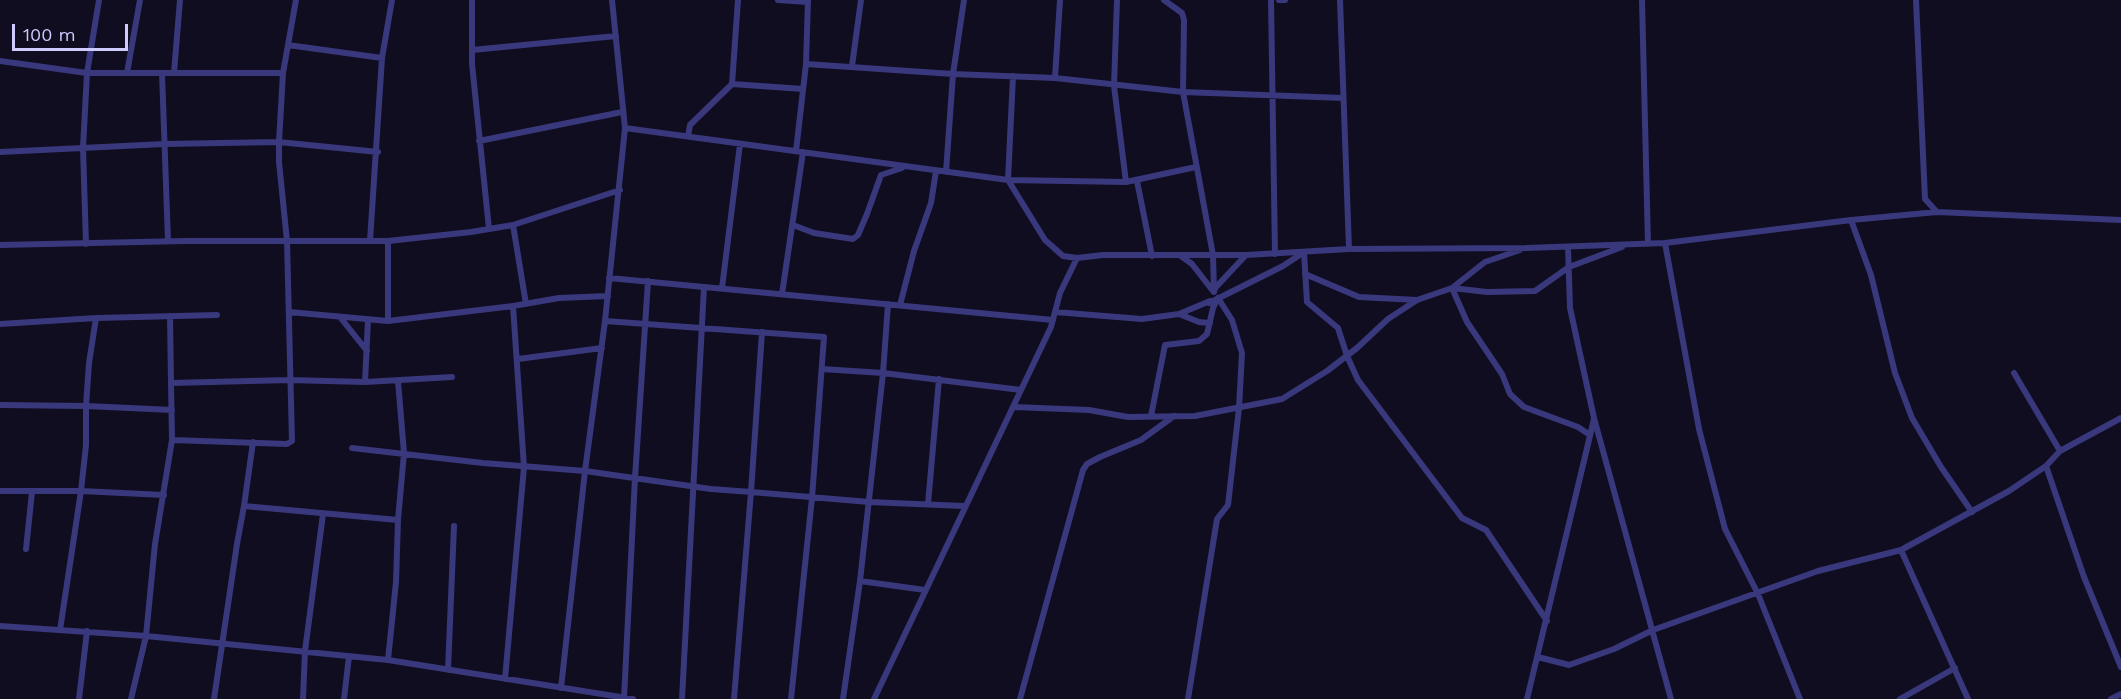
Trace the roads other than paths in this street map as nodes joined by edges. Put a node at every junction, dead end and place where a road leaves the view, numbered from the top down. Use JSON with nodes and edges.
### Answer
{"nodes":[{"id":1,"x":99,"y":0,"type":"edge"},
{"id":2,"x":140,"y":0,"type":"edge"},
{"id":3,"x":180,"y":0,"type":"edge"},
{"id":4,"x":296,"y":0,"type":"edge"},
{"id":5,"x":392,"y":0,"type":"edge"},
{"id":6,"x":472,"y":0,"type":"edge"},
{"id":7,"x":612,"y":0,"type":"edge"},
{"id":8,"x":738,"y":0,"type":"edge"},
{"id":9,"x":778,"y":0,"type":"edge"},
{"id":10,"x":861,"y":0,"type":"edge"},
{"id":11,"x":964,"y":0,"type":"edge"},
{"id":12,"x":1060,"y":0,"type":"edge"},
{"id":13,"x":1117,"y":0,"type":"edge"},
{"id":14,"x":1164,"y":0,"type":"edge"},
{"id":15,"x":1271,"y":0,"type":"edge"},
{"id":16,"x":1279,"y":0,"type":"edge"},
{"id":17,"x":1285,"y":0,"type":"edge"},
{"id":18,"x":1340,"y":0,"type":"edge"},
{"id":19,"x":1642,"y":0,"type":"edge"},
{"id":20,"x":1916,"y":0,"type":"edge"},
{"id":21,"x":808,"y":1,"type":"edge"},
{"id":22,"x":616,"y":36,"type":"junction"},
{"id":23,"x":288,"y":45,"type":"junction"},
{"id":24,"x":472,"y":50,"type":"junction"},
{"id":25,"x":382,"y":58,"type":"junction"},
{"id":26,"x":0,"y":61,"type":"edge"},
{"id":27,"x":806,"y":64,"type":"junction"},
{"id":28,"x":852,"y":66,"type":"junction"},
{"id":29,"x":87,"y":73,"type":"junction"},
{"id":30,"x":127,"y":73,"type":"junction"},
{"id":31,"x":162,"y":73,"type":"junction"},
{"id":32,"x":174,"y":73,"type":"junction"},
{"id":33,"x":283,"y":73,"type":"junction"},
{"id":34,"x":953,"y":74,"type":"junction"},
{"id":35,"x":1013,"y":76,"type":"junction"},
{"id":36,"x":1055,"y":78,"type":"junction"},
{"id":37,"x":732,"y":84,"type":"junction"},
{"id":38,"x":1114,"y":86,"type":"junction"},
{"id":39,"x":803,"y":89,"type":"junction"},
{"id":40,"x":1183,"y":92,"type":"junction"},
{"id":41,"x":1273,"y":96,"type":"junction"},
{"id":42,"x":1343,"y":98,"type":"junction"},
{"id":43,"x":622,"y":112,"type":"junction"},
{"id":44,"x":625,"y":128,"type":"junction"},
{"id":45,"x":688,"y":136,"type":"junction"},
{"id":46,"x":479,"y":141,"type":"junction"},
{"id":47,"x":279,"y":142,"type":"junction"},
{"id":48,"x":164,"y":144,"type":"junction"},
{"id":49,"x":740,"y":144,"type":"junction"},
{"id":50,"x":83,"y":148,"type":"junction"},
{"id":51,"x":796,"y":151,"type":"junction"},
{"id":52,"x":0,"y":152,"type":"edge"},
{"id":53,"x":378,"y":152,"type":"junction"},
{"id":54,"x":803,"y":152,"type":"junction"},
{"id":55,"x":905,"y":167,"type":"junction"},
{"id":56,"x":1196,"y":167,"type":"junction"},
{"id":57,"x":936,"y":171,"type":"junction"},
{"id":58,"x":946,"y":172,"type":"junction"},
{"id":59,"x":1008,"y":180,"type":"junction"},
{"id":60,"x":1126,"y":182,"type":"junction"},
{"id":61,"x":1137,"y":182,"type":"junction"},
{"id":62,"x":620,"y":190,"type":"junction"},
{"id":63,"x":1937,"y":212,"type":"junction"},
{"id":64,"x":1851,"y":220,"type":"junction"},
{"id":65,"x":2121,"y":220,"type":"edge"},
{"id":66,"x":513,"y":225,"type":"junction"},
{"id":67,"x":793,"y":225,"type":"junction"},
{"id":68,"x":489,"y":229,"type":"junction"},
{"id":69,"x":287,"y":241,"type":"junction"},
{"id":70,"x":370,"y":241,"type":"junction"},
{"id":71,"x":388,"y":241,"type":"junction"},
{"id":72,"x":168,"y":242,"type":"junction"},
{"id":73,"x":86,"y":243,"type":"junction"},
{"id":74,"x":1648,"y":243,"type":"junction"},
{"id":75,"x":1665,"y":243,"type":"junction"},
{"id":76,"x":1628,"y":244,"type":"junction"},
{"id":77,"x":0,"y":245,"type":"edge"},
{"id":78,"x":1568,"y":247,"type":"junction"},
{"id":79,"x":1526,"y":248,"type":"junction"},
{"id":80,"x":1349,"y":249,"type":"junction"},
{"id":81,"x":1304,"y":252,"type":"junction"},
{"id":82,"x":1275,"y":254,"type":"junction"},
{"id":83,"x":1213,"y":255,"type":"junction"},
{"id":84,"x":1246,"y":255,"type":"junction"},
{"id":85,"x":1152,"y":256,"type":"junction"},
{"id":86,"x":1181,"y":256,"type":"junction"},
{"id":87,"x":1077,"y":258,"type":"junction"},
{"id":88,"x":1569,"y":267,"type":"junction"},
{"id":89,"x":1305,"y":274,"type":"junction"},
{"id":90,"x":609,"y":278,"type":"junction"},
{"id":91,"x":648,"y":281,"type":"junction"},
{"id":92,"x":704,"y":286,"type":"junction"},
{"id":93,"x":722,"y":288,"type":"junction"},
{"id":94,"x":1452,"y":288,"type":"junction"},
{"id":95,"x":1214,"y":291,"type":"junction"},
{"id":96,"x":782,"y":294,"type":"junction"},
{"id":97,"x":608,"y":296,"type":"junction"},
{"id":98,"x":1218,"y":298,"type":"junction"},
{"id":99,"x":1417,"y":300,"type":"junction"},
{"id":100,"x":1209,"y":303,"type":"junction"},
{"id":101,"x":526,"y":304,"type":"junction"},
{"id":102,"x":888,"y":304,"type":"junction"},
{"id":103,"x":900,"y":305,"type":"junction"},
{"id":104,"x":513,"y":306,"type":"junction"},
{"id":105,"x":289,"y":312,"type":"junction"},
{"id":106,"x":1179,"y":314,"type":"junction"},
{"id":107,"x":217,"y":315,"type":"dead end"},
{"id":108,"x":170,"y":316,"type":"junction"},
{"id":109,"x":339,"y":316,"type":"junction"},
{"id":110,"x":1054,"y":316,"type":"junction"},
{"id":111,"x":96,"y":318,"type":"junction"},
{"id":112,"x":369,"y":320,"type":"junction"},
{"id":113,"x":388,"y":321,"type":"junction"},
{"id":114,"x":605,"y":321,"type":"junction"},
{"id":115,"x":1210,"y":323,"type":"junction"},
{"id":116,"x":0,"y":324,"type":"edge"},
{"id":117,"x":645,"y":324,"type":"junction"},
{"id":118,"x":703,"y":328,"type":"junction"},
{"id":119,"x":762,"y":332,"type":"junction"},
{"id":120,"x":602,"y":348,"type":"junction"},
{"id":121,"x":367,"y":351,"type":"junction"},
{"id":122,"x":1347,"y":356,"type":"junction"},
{"id":123,"x":518,"y":359,"type":"junction"},
{"id":124,"x":822,"y":369,"type":"junction"},
{"id":125,"x":883,"y":373,"type":"junction"},
{"id":126,"x":2014,"y":373,"type":"dead end"},
{"id":127,"x":452,"y":377,"type":"dead end"},
{"id":128,"x":939,"y":379,"type":"junction"},
{"id":129,"x":289,"y":380,"type":"junction"},
{"id":130,"x":398,"y":381,"type":"junction"},
{"id":131,"x":365,"y":382,"type":"junction"},
{"id":132,"x":171,"y":383,"type":"junction"},
{"id":133,"x":1021,"y":390,"type":"junction"},
{"id":134,"x":0,"y":405,"type":"edge"},
{"id":135,"x":86,"y":406,"type":"junction"},
{"id":136,"x":1014,"y":407,"type":"junction"},
{"id":137,"x":1239,"y":408,"type":"junction"},
{"id":138,"x":172,"y":410,"type":"junction"},
{"id":139,"x":1151,"y":416,"type":"junction"},
{"id":140,"x":1173,"y":416,"type":"junction"},
{"id":141,"x":1594,"y":418,"type":"junction"},
{"id":142,"x":2121,"y":418,"type":"edge"},
{"id":143,"x":1590,"y":435,"type":"junction"},
{"id":144,"x":172,"y":440,"type":"junction"},
{"id":145,"x":253,"y":442,"type":"junction"},
{"id":146,"x":352,"y":448,"type":"dead end"},
{"id":147,"x":2060,"y":451,"type":"junction"},
{"id":148,"x":404,"y":453,"type":"junction"},
{"id":149,"x":2046,"y":466,"type":"junction"},
{"id":150,"x":524,"y":467,"type":"junction"},
{"id":151,"x":585,"y":471,"type":"junction"},
{"id":152,"x":635,"y":478,"type":"junction"},
{"id":153,"x":692,"y":485,"type":"junction"},
{"id":154,"x":0,"y":491,"type":"edge"},
{"id":155,"x":81,"y":491,"type":"junction"},
{"id":156,"x":32,"y":492,"type":"junction"},
{"id":157,"x":751,"y":492,"type":"junction"},
{"id":158,"x":164,"y":495,"type":"junction"},
{"id":159,"x":812,"y":498,"type":"junction"},
{"id":160,"x":869,"y":502,"type":"junction"},
{"id":161,"x":928,"y":504,"type":"junction"},
{"id":162,"x":244,"y":506,"type":"junction"},
{"id":163,"x":964,"y":506,"type":"junction"},
{"id":164,"x":1972,"y":512,"type":"junction"},
{"id":165,"x":323,"y":514,"type":"junction"},
{"id":166,"x":398,"y":520,"type":"junction"},
{"id":167,"x":454,"y":526,"type":"dead end"},
{"id":168,"x":26,"y":549,"type":"dead end"},
{"id":169,"x":1901,"y":550,"type":"junction"},
{"id":170,"x":860,"y":581,"type":"junction"},
{"id":171,"x":925,"y":590,"type":"junction"},
{"id":172,"x":1758,"y":594,"type":"junction"},
{"id":173,"x":1547,"y":621,"type":"junction"},
{"id":174,"x":0,"y":626,"type":"edge"},
{"id":175,"x":60,"y":630,"type":"junction"},
{"id":176,"x":1653,"y":630,"type":"junction"},
{"id":177,"x":87,"y":632,"type":"junction"},
{"id":178,"x":146,"y":636,"type":"junction"},
{"id":179,"x":224,"y":644,"type":"junction"},
{"id":180,"x":304,"y":651,"type":"junction"},
{"id":181,"x":349,"y":656,"type":"junction"},
{"id":182,"x":1538,"y":657,"type":"junction"},
{"id":183,"x":388,"y":660,"type":"junction"},
{"id":184,"x":2121,"y":667,"type":"edge"},
{"id":185,"x":1955,"y":668,"type":"junction"},
{"id":186,"x":448,"y":670,"type":"junction"},
{"id":187,"x":505,"y":679,"type":"junction"},
{"id":188,"x":561,"y":688,"type":"junction"},
{"id":189,"x":577,"y":692,"type":"junction"},
{"id":190,"x":2121,"y":694,"type":"edge"},
{"id":191,"x":79,"y":699,"type":"edge"},
{"id":192,"x":131,"y":699,"type":"edge"},
{"id":193,"x":214,"y":699,"type":"edge"},
{"id":194,"x":303,"y":699,"type":"edge"},
{"id":195,"x":344,"y":699,"type":"edge"},
{"id":196,"x":575,"y":699,"type":"edge"},
{"id":197,"x":624,"y":699,"type":"edge"},
{"id":198,"x":633,"y":699,"type":"edge"},
{"id":199,"x":682,"y":699,"type":"edge"},
{"id":200,"x":734,"y":699,"type":"edge"},
{"id":201,"x":791,"y":699,"type":"edge"},
{"id":202,"x":843,"y":699,"type":"edge"},
{"id":203,"x":874,"y":699,"type":"edge"},
{"id":204,"x":1020,"y":699,"type":"edge"},
{"id":205,"x":1188,"y":699,"type":"edge"},
{"id":206,"x":1527,"y":699,"type":"edge"},
{"id":207,"x":1671,"y":699,"type":"edge"},
{"id":208,"x":1800,"y":699,"type":"edge"},
{"id":209,"x":1900,"y":699,"type":"edge"},
{"id":210,"x":1968,"y":699,"type":"edge"},
{"id":211,"x":2110,"y":699,"type":"edge"}],
"edges":[{"from":1,"to":29,"type":"street"},
{"from":2,"to":30,"type":"street"},
{"from":3,"to":32,"type":"street"},
{"from":4,"to":23,"type":"street"},
{"from":5,"to":25,"type":"street"},
{"from":6,"to":24,"type":"street"},
{"from":7,"to":22,"type":"street"},
{"from":8,"to":37,"type":"street"},
{"from":9,"to":21,"type":"street"},
{"from":10,"to":28,"type":"street"},
{"from":11,"to":34,"type":"street"},
{"from":12,"to":36,"type":"street"},
{"from":13,"to":38,"type":"street"},
{"from":14,"to":40,"type":"street"},
{"from":15,"to":41,"type":"street"},
{"from":16,"to":17,"type":"street"},
{"from":18,"to":42,"type":"street"},
{"from":19,"to":74,"type":"street"},
{"from":20,"to":63,"type":"street"},
{"from":21,"to":27,"type":"street"},
{"from":22,"to":24,"type":"street"},
{"from":22,"to":43,"type":"street"},
{"from":23,"to":25,"type":"street"},
{"from":23,"to":33,"type":"street"},
{"from":24,"to":46,"type":"street"},
{"from":25,"to":53,"type":"street"},
{"from":26,"to":29,"type":"street"},
{"from":27,"to":28,"type":"street"},
{"from":27,"to":39,"type":"street"},
{"from":28,"to":34,"type":"street"},
{"from":29,"to":30,"type":"street"},
{"from":29,"to":50,"type":"street"},
{"from":30,"to":31,"type":"street"},
{"from":31,"to":32,"type":"street"},
{"from":31,"to":48,"type":"street"},
{"from":32,"to":33,"type":"street"},
{"from":33,"to":47,"type":"street"},
{"from":34,"to":35,"type":"street"},
{"from":34,"to":58,"type":"street"},
{"from":35,"to":36,"type":"street"},
{"from":35,"to":59,"type":"street"},
{"from":36,"to":38,"type":"street"},
{"from":37,"to":39,"type":"street"},
{"from":37,"to":45,"type":"street"},
{"from":38,"to":40,"type":"street"},
{"from":38,"to":60,"type":"street"},
{"from":39,"to":51,"type":"street"},
{"from":40,"to":41,"type":"street"},
{"from":40,"to":56,"type":"street"},
{"from":41,"to":42,"type":"street"},
{"from":41,"to":82,"type":"street"},
{"from":42,"to":80,"type":"street"},
{"from":43,"to":44,"type":"street"},
{"from":43,"to":46,"type":"street"},
{"from":44,"to":45,"type":"street"},
{"from":44,"to":62,"type":"street"},
{"from":45,"to":49,"type":"street"},
{"from":46,"to":68,"type":"street"},
{"from":47,"to":48,"type":"street"},
{"from":47,"to":53,"type":"street"},
{"from":47,"to":69,"type":"street"},
{"from":48,"to":50,"type":"street"},
{"from":48,"to":72,"type":"street"},
{"from":49,"to":51,"type":"street"},
{"from":49,"to":93,"type":"street"},
{"from":50,"to":52,"type":"street"},
{"from":50,"to":73,"type":"street"},
{"from":51,"to":54,"type":"street"},
{"from":53,"to":70,"type":"street"},
{"from":54,"to":55,"type":"street"},
{"from":54,"to":67,"type":"street"},
{"from":55,"to":57,"type":"street"},
{"from":55,"to":67,"type":"street"},
{"from":56,"to":61,"type":"street"},
{"from":56,"to":83,"type":"street"},
{"from":57,"to":58,"type":"street"},
{"from":57,"to":103,"type":"street"},
{"from":58,"to":59,"type":"street"},
{"from":59,"to":60,"type":"street"},
{"from":59,"to":87,"type":"street"},
{"from":60,"to":61,"type":"street"},
{"from":61,"to":85,"type":"street"},
{"from":62,"to":66,"type":"street"},
{"from":62,"to":90,"type":"street"},
{"from":63,"to":64,"type":"street"},
{"from":63,"to":65,"type":"street"},
{"from":64,"to":75,"type":"street"},
{"from":64,"to":164,"type":"street"},
{"from":66,"to":68,"type":"street"},
{"from":66,"to":101,"type":"street"},
{"from":67,"to":96,"type":"street"},
{"from":68,"to":71,"type":"street"},
{"from":69,"to":70,"type":"street"},
{"from":69,"to":72,"type":"street"},
{"from":69,"to":105,"type":"street"},
{"from":70,"to":71,"type":"street"},
{"from":71,"to":113,"type":"street"},
{"from":72,"to":73,"type":"street"},
{"from":73,"to":77,"type":"street"},
{"from":74,"to":75,"type":"street"},
{"from":74,"to":76,"type":"street"},
{"from":75,"to":172,"type":"street"},
{"from":76,"to":78,"type":"street"},
{"from":76,"to":88,"type":"street"},
{"from":78,"to":79,"type":"street"},
{"from":78,"to":88,"type":"street"},
{"from":79,"to":80,"type":"street"},
{"from":79,"to":94,"type":"street"},
{"from":80,"to":81,"type":"street"},
{"from":81,"to":82,"type":"street"},
{"from":81,"to":89,"type":"street"},
{"from":81,"to":98,"type":"street"},
{"from":82,"to":84,"type":"street"},
{"from":83,"to":84,"type":"street"},
{"from":83,"to":86,"type":"street"},
{"from":83,"to":95,"type":"street"},
{"from":84,"to":95,"type":"street"},
{"from":85,"to":86,"type":"street"},
{"from":85,"to":87,"type":"street"},
{"from":86,"to":95,"type":"street"},
{"from":87,"to":110,"type":"street"},
{"from":88,"to":94,"type":"street"},
{"from":88,"to":141,"type":"street"},
{"from":89,"to":99,"type":"street"},
{"from":89,"to":122,"type":"street"},
{"from":90,"to":91,"type":"street"},
{"from":90,"to":97,"type":"street"},
{"from":91,"to":92,"type":"street"},
{"from":91,"to":117,"type":"street"},
{"from":92,"to":93,"type":"street"},
{"from":92,"to":118,"type":"street"},
{"from":93,"to":96,"type":"street"},
{"from":94,"to":99,"type":"street"},
{"from":94,"to":143,"type":"street"},
{"from":95,"to":100,"type":"street"},
{"from":96,"to":102,"type":"street"},
{"from":97,"to":101,"type":"street"},
{"from":97,"to":114,"type":"street"},
{"from":98,"to":100,"type":"street"},
{"from":98,"to":115,"type":"street"},
{"from":98,"to":137,"type":"street"},
{"from":99,"to":122,"type":"street"},
{"from":100,"to":106,"type":"street"},
{"from":101,"to":104,"type":"street"},
{"from":102,"to":103,"type":"street"},
{"from":102,"to":125,"type":"street"},
{"from":103,"to":110,"type":"street"},
{"from":104,"to":113,"type":"street"},
{"from":104,"to":123,"type":"street"},
{"from":105,"to":109,"type":"street"},
{"from":105,"to":129,"type":"street"},
{"from":106,"to":110,"type":"street"},
{"from":106,"to":115,"type":"street"},
{"from":107,"to":108,"type":"street"},
{"from":108,"to":111,"type":"street"},
{"from":108,"to":132,"type":"street"},
{"from":109,"to":112,"type":"street"},
{"from":109,"to":121,"type":"street"},
{"from":110,"to":133,"type":"street"},
{"from":111,"to":116,"type":"street"},
{"from":111,"to":135,"type":"street"},
{"from":112,"to":113,"type":"street"},
{"from":112,"to":121,"type":"street"},
{"from":114,"to":117,"type":"street"},
{"from":114,"to":120,"type":"street"},
{"from":115,"to":139,"type":"street"},
{"from":117,"to":118,"type":"street"},
{"from":117,"to":152,"type":"street"},
{"from":118,"to":119,"type":"street"},
{"from":118,"to":153,"type":"street"},
{"from":119,"to":124,"type":"street"},
{"from":119,"to":157,"type":"street"},
{"from":120,"to":123,"type":"street"},
{"from":120,"to":151,"type":"street"},
{"from":121,"to":131,"type":"street"},
{"from":122,"to":137,"type":"street"},
{"from":122,"to":173,"type":"street"},
{"from":123,"to":150,"type":"street"},
{"from":124,"to":125,"type":"street"},
{"from":124,"to":159,"type":"street"},
{"from":125,"to":128,"type":"street"},
{"from":125,"to":160,"type":"street"},
{"from":126,"to":147,"type":"street"},
{"from":127,"to":130,"type":"street"},
{"from":128,"to":133,"type":"street"},
{"from":128,"to":161,"type":"street"},
{"from":129,"to":131,"type":"street"},
{"from":129,"to":132,"type":"street"},
{"from":129,"to":145,"type":"street"},
{"from":130,"to":131,"type":"street"},
{"from":130,"to":148,"type":"street"},
{"from":132,"to":138,"type":"street"},
{"from":133,"to":136,"type":"street"},
{"from":134,"to":135,"type":"street"},
{"from":135,"to":138,"type":"street"},
{"from":135,"to":155,"type":"street"},
{"from":136,"to":139,"type":"street"},
{"from":136,"to":163,"type":"street"},
{"from":137,"to":140,"type":"street"},
{"from":137,"to":205,"type":"street"},
{"from":138,"to":144,"type":"street"},
{"from":139,"to":140,"type":"street"},
{"from":140,"to":204,"type":"street"},
{"from":141,"to":143,"type":"street"},
{"from":141,"to":176,"type":"street"},
{"from":142,"to":147,"type":"street"},
{"from":143,"to":173,"type":"street"},
{"from":144,"to":145,"type":"street"},
{"from":144,"to":158,"type":"street"},
{"from":145,"to":162,"type":"street"},
{"from":146,"to":148,"type":"street"},
{"from":147,"to":149,"type":"street"},
{"from":148,"to":150,"type":"street"},
{"from":148,"to":166,"type":"street"},
{"from":149,"to":164,"type":"street"},
{"from":149,"to":184,"type":"street"},
{"from":150,"to":151,"type":"street"},
{"from":150,"to":187,"type":"street"},
{"from":151,"to":152,"type":"street"},
{"from":151,"to":188,"type":"street"},
{"from":152,"to":153,"type":"street"},
{"from":152,"to":197,"type":"street"},
{"from":153,"to":157,"type":"street"},
{"from":153,"to":199,"type":"street"},
{"from":154,"to":156,"type":"street"},
{"from":155,"to":156,"type":"street"},
{"from":155,"to":158,"type":"street"},
{"from":155,"to":175,"type":"street"},
{"from":156,"to":168,"type":"street"},
{"from":157,"to":159,"type":"street"},
{"from":157,"to":200,"type":"street"},
{"from":158,"to":178,"type":"street"},
{"from":159,"to":160,"type":"street"},
{"from":159,"to":201,"type":"street"},
{"from":160,"to":161,"type":"street"},
{"from":160,"to":170,"type":"street"},
{"from":161,"to":163,"type":"street"},
{"from":162,"to":165,"type":"street"},
{"from":162,"to":179,"type":"street"},
{"from":163,"to":171,"type":"street"},
{"from":164,"to":169,"type":"street"},
{"from":165,"to":166,"type":"street"},
{"from":165,"to":180,"type":"street"},
{"from":166,"to":183,"type":"street"},
{"from":167,"to":186,"type":"street"},
{"from":169,"to":172,"type":"street"},
{"from":169,"to":185,"type":"street"},
{"from":170,"to":171,"type":"street"},
{"from":170,"to":202,"type":"street"},
{"from":171,"to":203,"type":"street"},
{"from":172,"to":176,"type":"street"},
{"from":172,"to":208,"type":"street"},
{"from":173,"to":182,"type":"street"},
{"from":174,"to":175,"type":"street"},
{"from":175,"to":177,"type":"street"},
{"from":176,"to":182,"type":"street"},
{"from":176,"to":207,"type":"street"},
{"from":177,"to":178,"type":"street"},
{"from":177,"to":191,"type":"street"},
{"from":178,"to":179,"type":"street"},
{"from":178,"to":192,"type":"street"},
{"from":179,"to":180,"type":"street"},
{"from":179,"to":193,"type":"street"},
{"from":180,"to":181,"type":"street"},
{"from":180,"to":194,"type":"street"},
{"from":181,"to":183,"type":"street"},
{"from":181,"to":195,"type":"street"},
{"from":182,"to":206,"type":"street"},
{"from":183,"to":186,"type":"street"},
{"from":185,"to":209,"type":"street"},
{"from":185,"to":210,"type":"street"},
{"from":186,"to":187,"type":"street"},
{"from":187,"to":188,"type":"street"},
{"from":188,"to":189,"type":"street"},
{"from":189,"to":196,"type":"street"},
{"from":189,"to":197,"type":"street"},
{"from":190,"to":211,"type":"street"},
{"from":197,"to":198,"type":"street"}]}
